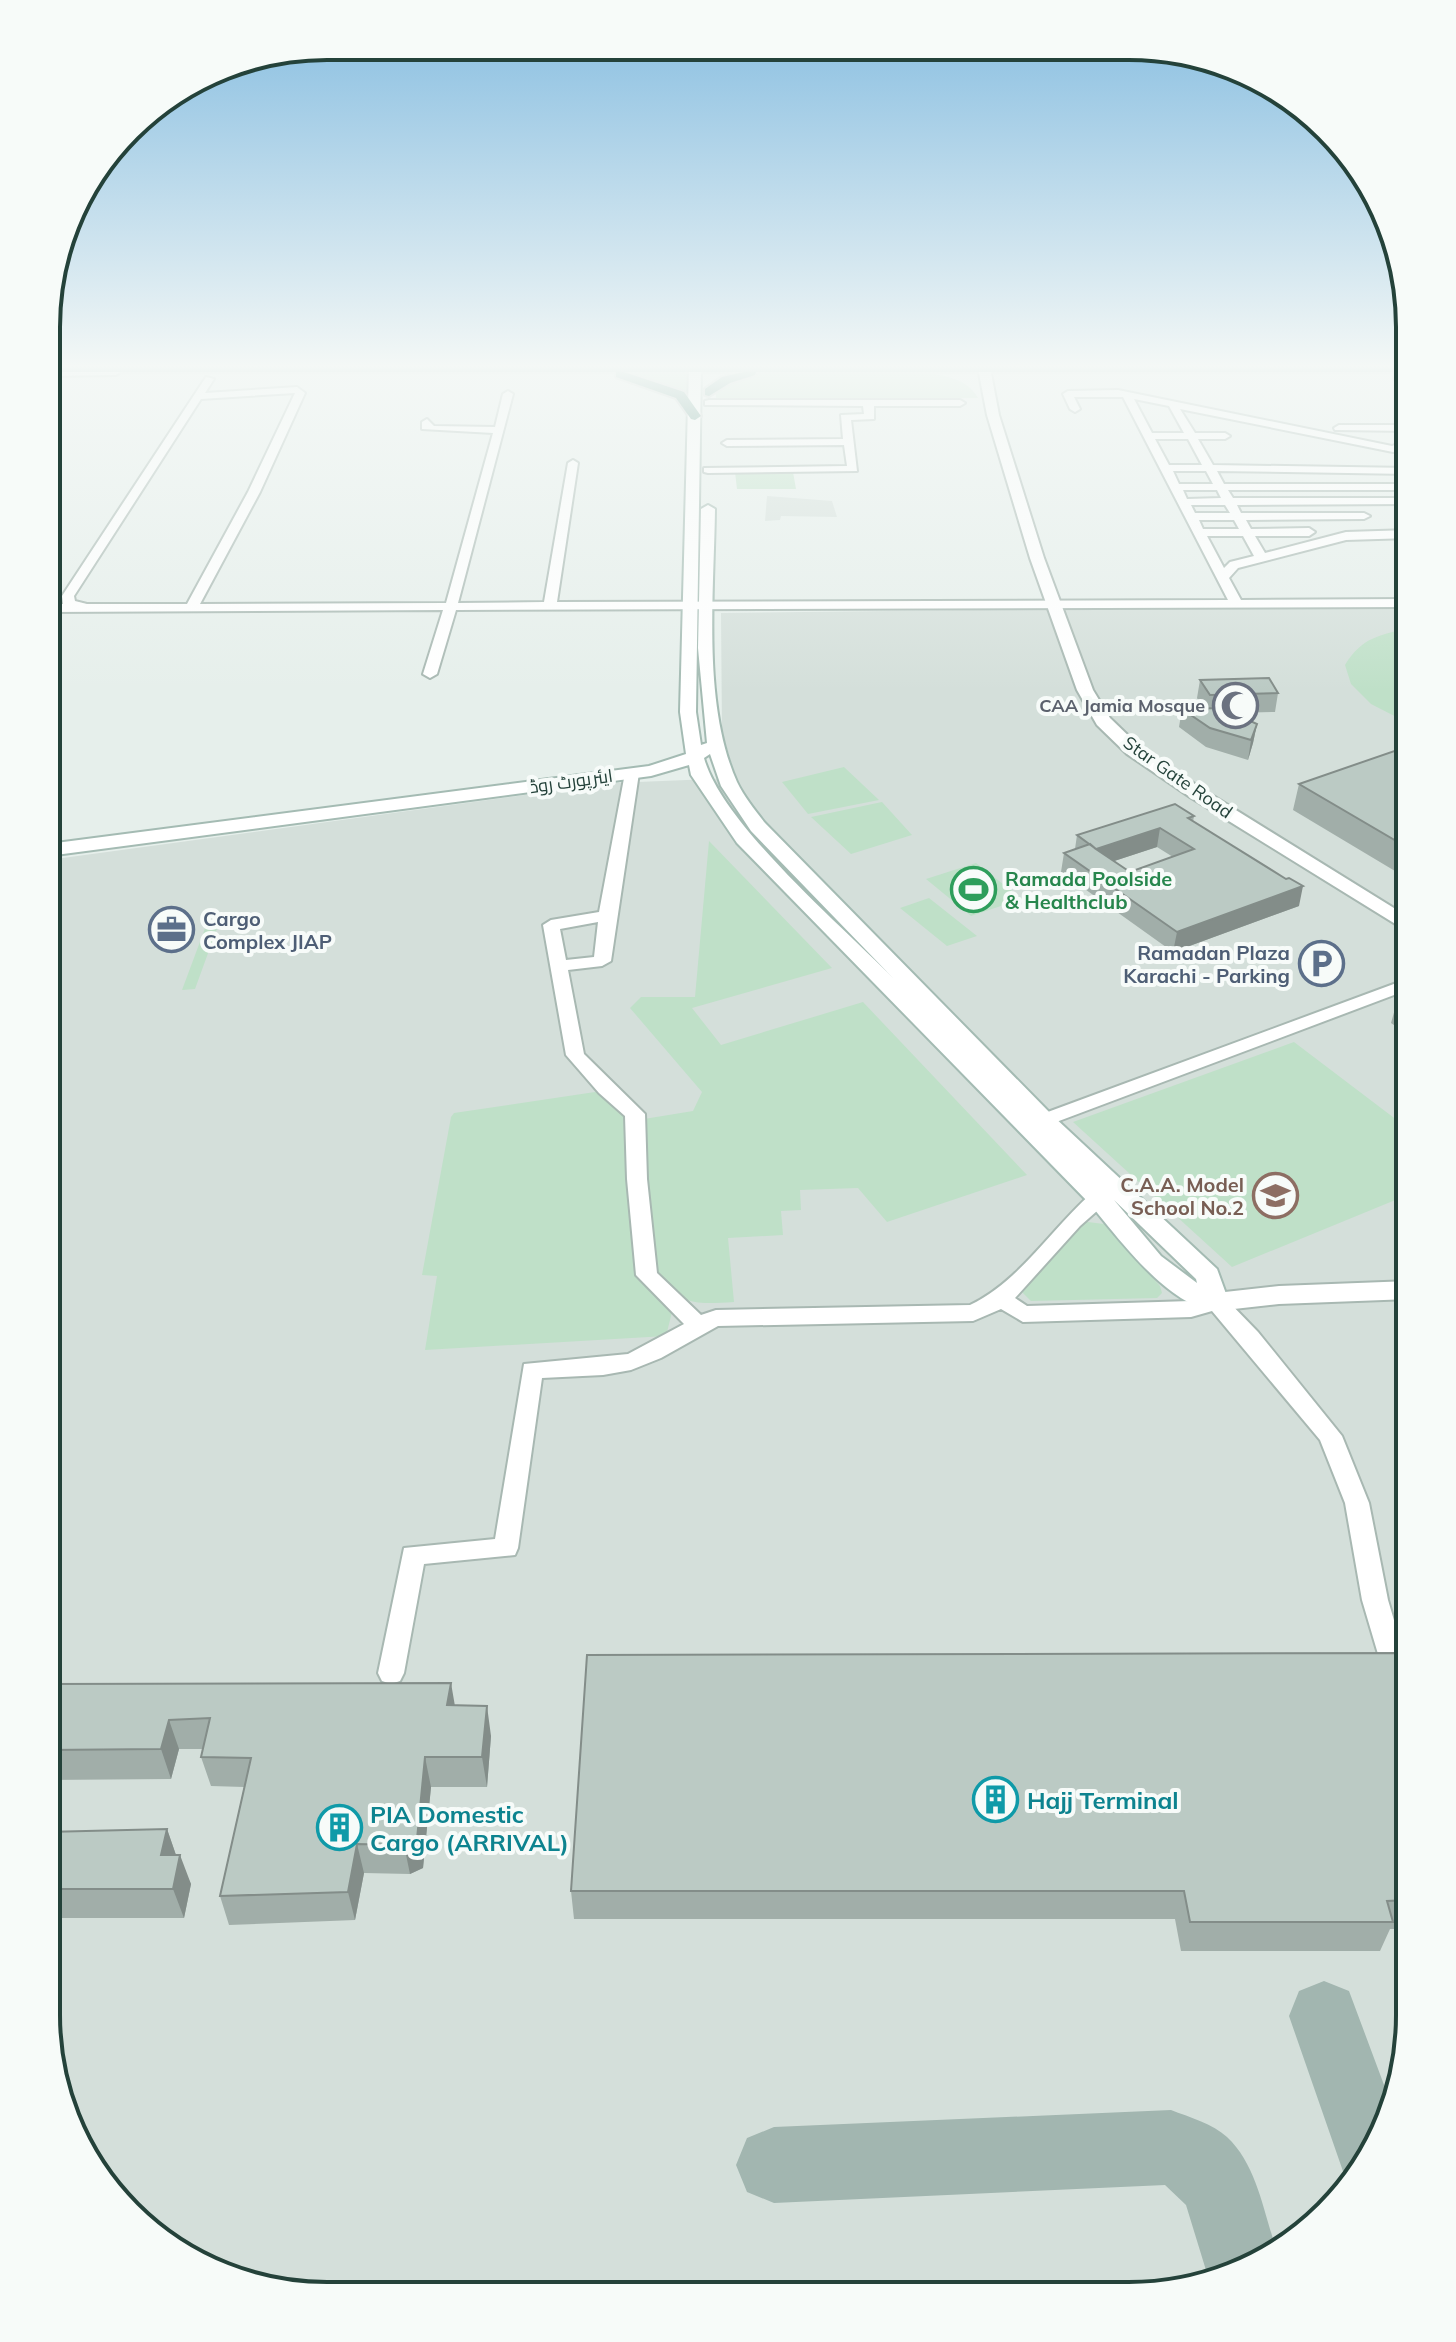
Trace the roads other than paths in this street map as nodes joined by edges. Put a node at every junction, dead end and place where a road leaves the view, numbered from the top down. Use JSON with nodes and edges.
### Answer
{"nodes":[{"id":1,"x":148,"y":472,"type":"edge"},
{"id":2,"x":263,"y":472,"type":"edge"},
{"id":3,"x":487,"y":472,"type":"edge"},
{"id":4,"x":572,"y":472,"type":"edge"},
{"id":5,"x":694,"y":472,"type":"edge"},
{"id":6,"x":708,"y":472,"type":"edge"},
{"id":7,"x":1011,"y":472,"type":"edge"},
{"id":8,"x":1168,"y":472,"type":"edge"},
{"id":9,"x":1213,"y":472,"type":"edge"},
{"id":10,"x":1270,"y":472,"type":"edge"},
{"id":11,"x":1302,"y":472,"type":"edge"},
{"id":12,"x":1334,"y":472,"type":"edge"},
{"id":13,"x":1175,"y":487,"type":"junction"},
{"id":14,"x":1221,"y":487,"type":"junction"},
{"id":15,"x":1279,"y":487,"type":"junction"},
{"id":16,"x":1312,"y":487,"type":"junction"},
{"id":17,"x":1344,"y":487,"type":"junction"},
{"id":18,"x":1396,"y":487,"type":"edge"},
{"id":19,"x":1289,"y":501,"type":"junction"},
{"id":20,"x":1321,"y":501,"type":"junction"},
{"id":21,"x":1354,"y":501,"type":"junction"},
{"id":22,"x":1396,"y":501,"type":"edge"},
{"id":23,"x":1183,"y":502,"type":"junction"},
{"id":24,"x":1229,"y":502,"type":"junction"},
{"id":25,"x":1299,"y":516,"type":"junction"},
{"id":26,"x":1364,"y":516,"type":"junction"},
{"id":27,"x":1191,"y":517,"type":"junction"},
{"id":28,"x":1238,"y":517,"type":"junction"},
{"id":29,"x":1247,"y":532,"type":"junction"},
{"id":30,"x":1199,"y":533,"type":"junction"},
{"id":31,"x":1377,"y":534,"type":"junction"},
{"id":32,"x":1396,"y":535,"type":"edge"},
{"id":33,"x":1313,"y":537,"type":"junction"},
{"id":34,"x":1261,"y":557,"type":"junction"},
{"id":35,"x":1223,"y":577,"type":"junction"},
{"id":36,"x":1236,"y":603,"type":"junction"},
{"id":37,"x":1396,"y":603,"type":"edge"},
{"id":38,"x":1054,"y":605,"type":"junction"},
{"id":39,"x":451,"y":606,"type":"junction"},
{"id":40,"x":550,"y":606,"type":"junction"},
{"id":41,"x":690,"y":606,"type":"junction"},
{"id":42,"x":708,"y":606,"type":"junction"},
{"id":43,"x":83,"y":607,"type":"junction"},
{"id":44,"x":192,"y":607,"type":"junction"},
{"id":45,"x":60,"y":608,"type":"edge"},
{"id":46,"x":430,"y":674,"type":"dead end"},
{"id":47,"x":715,"y":741,"type":"junction"},
{"id":48,"x":700,"y":766,"type":"junction"},
{"id":49,"x":647,"y":768,"type":"junction"},
{"id":50,"x":60,"y":839,"type":"edge"},
{"id":51,"x":60,"y":848,"type":"edge"},
{"id":52,"x":607,"y":916,"type":"junction"},
{"id":53,"x":1396,"y":918,"type":"edge"},
{"id":54,"x":559,"y":966,"type":"junction"},
{"id":55,"x":1396,"y":988,"type":"edge"},
{"id":56,"x":982,"y":1068,"type":"junction"},
{"id":57,"x":1044,"y":1120,"type":"junction"},
{"id":58,"x":1099,"y":1198,"type":"junction"},
{"id":59,"x":1395,"y":1291,"type":"edge"},
{"id":60,"x":1002,"y":1299,"type":"junction"},
{"id":61,"x":1216,"y":1302,"type":"junction"},
{"id":62,"x":697,"y":1324,"type":"junction"},
{"id":63,"x":1391,"y":1654,"type":"edge"},
{"id":64,"x":391,"y":1673,"type":"dead end"}],
"edges":[{"from":1,"to":43,"type":"street"},
{"from":2,"to":44,"type":"street"},
{"from":3,"to":39,"type":"street"},
{"from":4,"to":40,"type":"street"},
{"from":5,"to":41,"type":"main road"},
{"from":6,"to":42,"type":"main road"},
{"from":7,"to":38,"type":"main road","name":"Star Gate Road"},
{"from":8,"to":13,"type":"street"},
{"from":9,"to":14,"type":"street"},
{"from":10,"to":15,"type":"street"},
{"from":11,"to":16,"type":"street"},
{"from":12,"to":17,"type":"street"},
{"from":13,"to":14,"type":"street"},
{"from":13,"to":23,"type":"street"},
{"from":14,"to":15,"type":"street"},
{"from":14,"to":24,"type":"street"},
{"from":15,"to":16,"type":"street"},
{"from":15,"to":19,"type":"street"},
{"from":16,"to":17,"type":"street"},
{"from":16,"to":20,"type":"street"},
{"from":17,"to":18,"type":"street"},
{"from":17,"to":21,"type":"street"},
{"from":19,"to":20,"type":"street"},
{"from":19,"to":24,"type":"street"},
{"from":19,"to":25,"type":"street"},
{"from":20,"to":21,"type":"street"},
{"from":21,"to":22,"type":"street"},
{"from":21,"to":26,"type":"street"},
{"from":23,"to":24,"type":"street"},
{"from":23,"to":27,"type":"street"},
{"from":24,"to":28,"type":"street"},
{"from":25,"to":26,"type":"street"},
{"from":25,"to":28,"type":"street"},
{"from":25,"to":33,"type":"street"},
{"from":26,"to":31,"type":"street"},
{"from":27,"to":28,"type":"street"},
{"from":27,"to":30,"type":"street"},
{"from":28,"to":29,"type":"street"},
{"from":29,"to":30,"type":"street"},
{"from":29,"to":33,"type":"street"},
{"from":29,"to":34,"type":"street"},
{"from":30,"to":35,"type":"street"},
{"from":31,"to":32,"type":"street"},
{"from":31,"to":33,"type":"street"},
{"from":33,"to":34,"type":"street"},
{"from":34,"to":35,"type":"street"},
{"from":35,"to":36,"type":"street"},
{"from":36,"to":37,"type":"street"},
{"from":36,"to":38,"type":"street"},
{"from":38,"to":42,"type":"street"},
{"from":38,"to":53,"type":"main road","name":"Star Gate Road"},
{"from":39,"to":40,"type":"street"},
{"from":39,"to":44,"type":"street"},
{"from":39,"to":46,"type":"street"},
{"from":40,"to":41,"type":"street"},
{"from":41,"to":42,"type":"street"},
{"from":41,"to":48,"type":"main road"},
{"from":42,"to":47,"type":"main road"},
{"from":43,"to":44,"type":"street"},
{"from":43,"to":45,"type":"street"},
{"from":47,"to":48,"type":"main road"},
{"from":47,"to":48,"type":"main road"},
{"from":48,"to":49,"type":"main road"},
{"from":48,"to":49,"type":"main road"},
{"from":48,"to":56,"type":"main road"},
{"from":49,"to":50,"type":"main road","name":"ایئرپورٹ روڈ"},
{"from":49,"to":51,"type":"main road","name":"ایئرپورٹ روڈ"},
{"from":49,"to":52,"type":"street"},
{"from":52,"to":54,"type":"street"},
{"from":52,"to":54,"type":"street"},
{"from":54,"to":62,"type":"street"},
{"from":55,"to":57,"type":"street"},
{"from":56,"to":57,"type":"main road"},
{"from":56,"to":58,"type":"main road"},
{"from":57,"to":61,"type":"main road"},
{"from":58,"to":60,"type":"street"},
{"from":58,"to":61,"type":"main road"},
{"from":59,"to":61,"type":"main road"},
{"from":60,"to":61,"type":"street"},
{"from":60,"to":62,"type":"street"},
{"from":61,"to":63,"type":"street"},
{"from":62,"to":64,"type":"street"}]}
